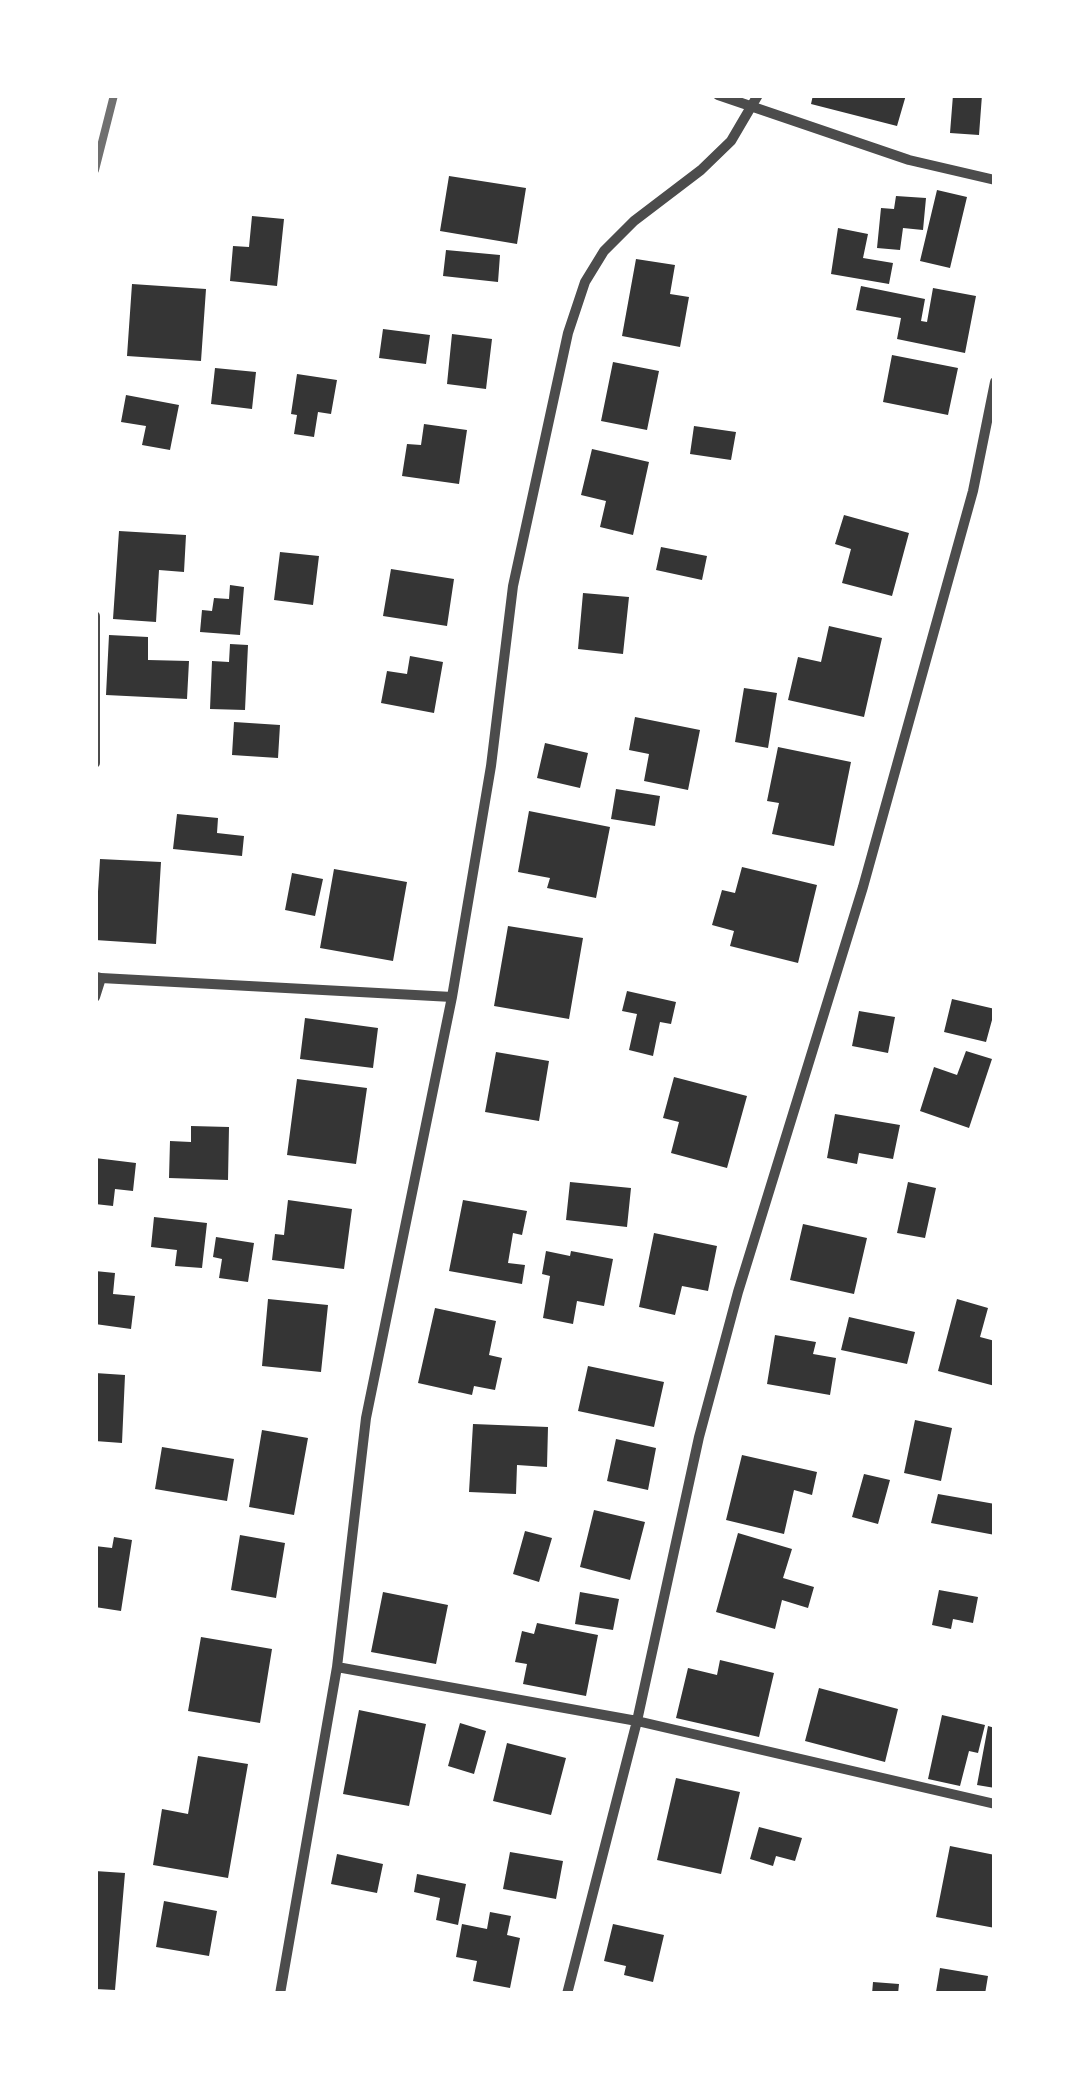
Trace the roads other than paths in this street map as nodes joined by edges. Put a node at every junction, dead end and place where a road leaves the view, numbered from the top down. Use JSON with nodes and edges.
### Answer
{"nodes":[{"id":1,"x":718,"y":95,"type":"edge"},
{"id":2,"x":756,"y":101,"type":"edge"},
{"id":3,"x":995,"y":180,"type":"edge"},
{"id":4,"x":995,"y":382,"type":"edge"},
{"id":5,"x":95,"y":616,"type":"edge"},
{"id":6,"x":95,"y":764,"type":"edge"},
{"id":7,"x":98,"y":977,"type":"edge"},
{"id":8,"x":95,"y":997,"type":"edge"},
{"id":9,"x":452,"y":997,"type":"junction"},
{"id":10,"x":338,"y":1667,"type":"junction"},
{"id":11,"x":638,"y":1722,"type":"junction"},
{"id":12,"x":995,"y":1804,"type":"edge"},
{"id":13,"x":280,"y":1994,"type":"edge"},
{"id":14,"x":567,"y":1994,"type":"edge"}],
"edges":[{"from":1,"to":2,"type":"street"},
{"from":2,"to":3,"type":"street"},
{"from":2,"to":9,"type":"street"},
{"from":4,"to":11,"type":"street"},
{"from":5,"to":6,"type":"street"},
{"from":7,"to":8,"type":"street"},
{"from":7,"to":9,"type":"street"},
{"from":9,"to":10,"type":"street"},
{"from":10,"to":11,"type":"street"},
{"from":10,"to":13,"type":"street"},
{"from":11,"to":12,"type":"street"},
{"from":11,"to":14,"type":"street"}]}
